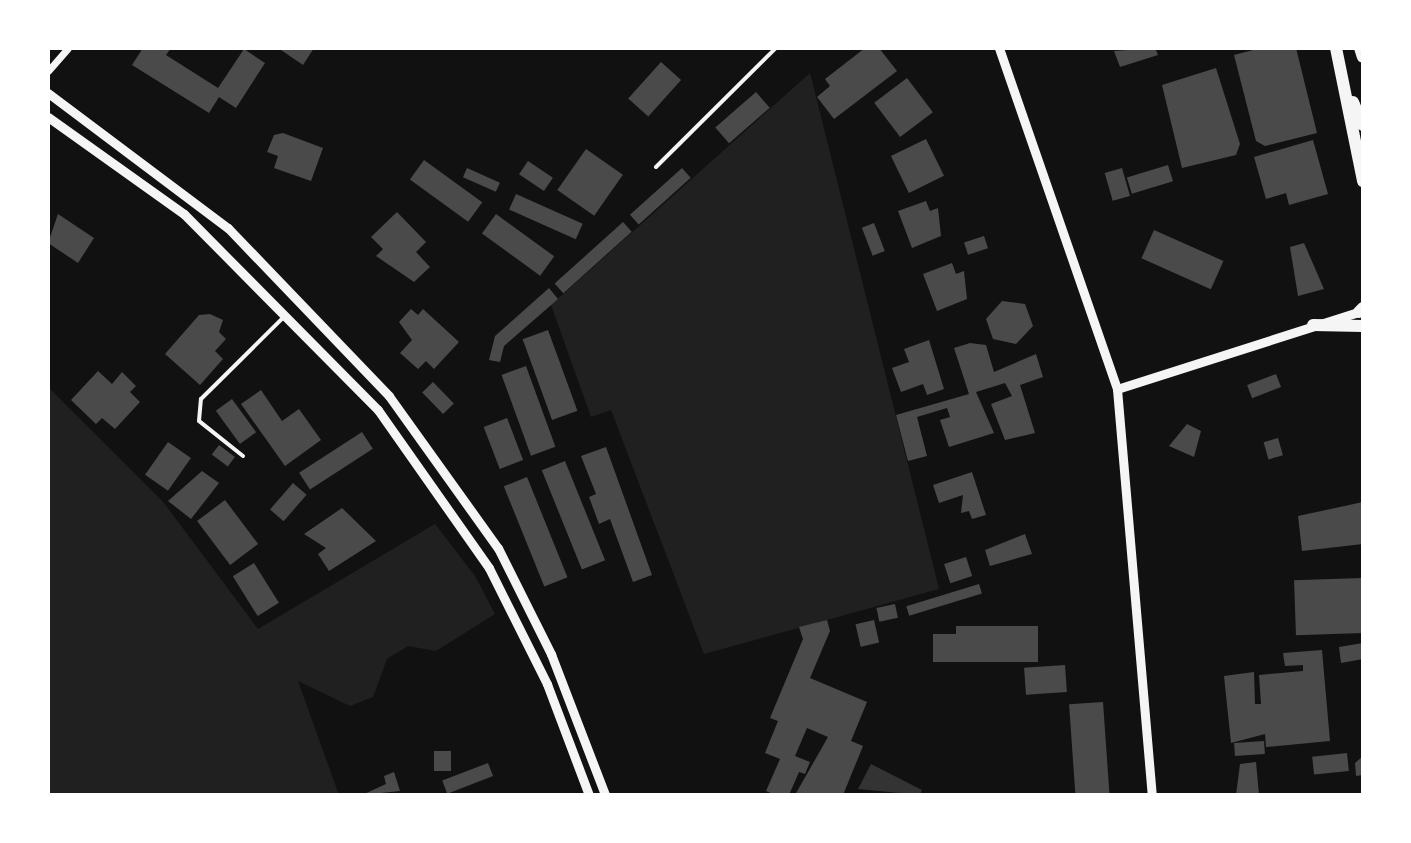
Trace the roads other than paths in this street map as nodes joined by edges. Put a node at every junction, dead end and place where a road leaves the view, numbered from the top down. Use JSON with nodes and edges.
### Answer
{"nodes":[{"id":1,"x":68,"y":48,"type":"edge"},
{"id":2,"x":776,"y":48,"type":"edge"},
{"id":3,"x":999,"y":48,"type":"edge"},
{"id":4,"x":1336,"y":48,"type":"edge"},
{"id":5,"x":1360,"y":48,"type":"edge"},
{"id":6,"x":1363,"y":57,"type":"edge"},
{"id":7,"x":48,"y":71,"type":"edge"},
{"id":8,"x":1347,"y":87,"type":"junction"},
{"id":9,"x":48,"y":93,"type":"edge"},
{"id":10,"x":48,"y":117,"type":"edge"},
{"id":11,"x":1363,"y":125,"type":"edge"},
{"id":12,"x":656,"y":167,"type":"dead end"},
{"id":13,"x":1363,"y":181,"type":"edge"},
{"id":14,"x":1362,"y":310,"type":"edge"},
{"id":15,"x":288,"y":313,"type":"junction"},
{"id":16,"x":1313,"y":325,"type":"junction"},
{"id":17,"x":1363,"y":326,"type":"edge"},
{"id":18,"x":1117,"y":389,"type":"junction"},
{"id":19,"x":243,"y":456,"type":"dead end"},
{"id":20,"x":589,"y":795,"type":"edge"},
{"id":21,"x":605,"y":795,"type":"edge"},
{"id":22,"x":1152,"y":795,"type":"edge"}],
"edges":[{"from":1,"to":7,"type":"street"},
{"from":2,"to":12,"type":"lane"},
{"from":3,"to":18,"type":"street"},
{"from":4,"to":8,"type":"highway"},
{"from":5,"to":6,"type":"highway"},
{"from":8,"to":11,"type":"highway"},
{"from":8,"to":13,"type":"highway"},
{"from":9,"to":21,"type":"street"},
{"from":10,"to":15,"type":"street"},
{"from":14,"to":16,"type":"street"},
{"from":15,"to":19,"type":"lane"},
{"from":15,"to":20,"type":"street"},
{"from":16,"to":17,"type":"highway"},
{"from":16,"to":18,"type":"street"},
{"from":18,"to":22,"type":"street"}]}
